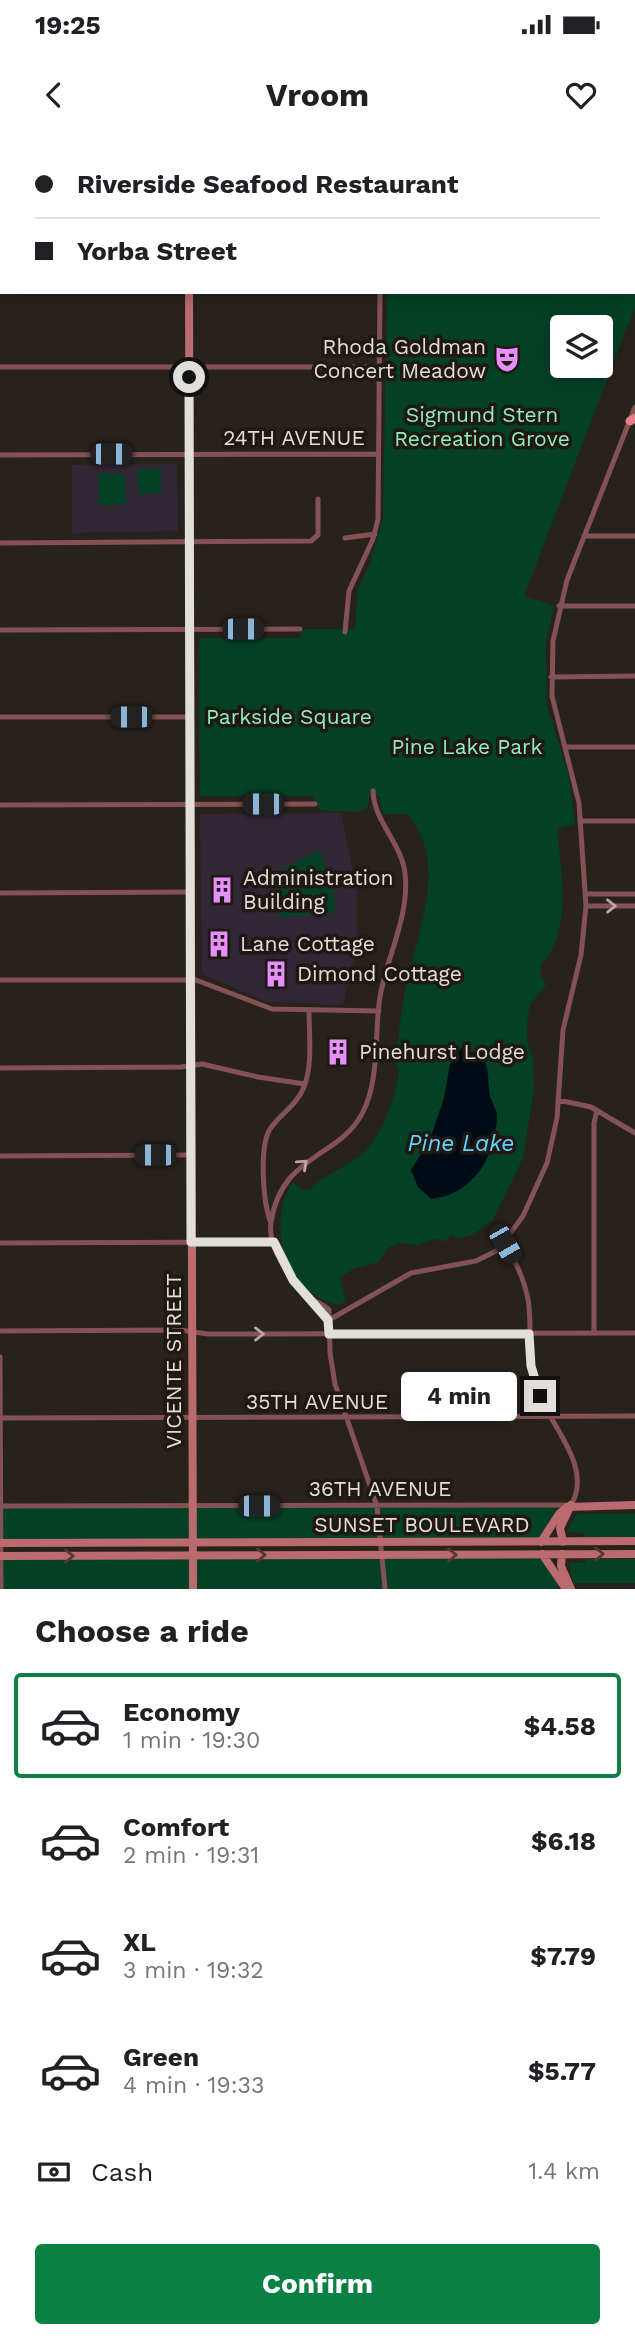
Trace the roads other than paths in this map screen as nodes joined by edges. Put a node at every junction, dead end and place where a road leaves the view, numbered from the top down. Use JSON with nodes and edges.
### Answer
{"nodes":[{"id":1,"x":188,"y":294,"type":"edge"},
{"id":2,"x":380,"y":294,"type":"edge"},
{"id":3,"x":189,"y":367,"type":"junction"},
{"id":4,"x":380,"y":367,"type":"junction"},
{"id":5,"x":0,"y":368,"type":"edge"},
{"id":6,"x":635,"y":407,"type":"edge"},
{"id":7,"x":632,"y":419,"type":"edge"},
{"id":8,"x":189,"y":454,"type":"junction"},
{"id":9,"x":379,"y":454,"type":"junction"},
{"id":10,"x":0,"y":455,"type":"edge"},
{"id":11,"x":318,"y":499,"type":"dead end"},
{"id":12,"x":375,"y":534,"type":"junction"},
{"id":13,"x":584,"y":536,"type":"junction"},
{"id":14,"x":635,"y":536,"type":"edge"},
{"id":15,"x":345,"y":538,"type":"dead end"},
{"id":16,"x":0,"y":542,"type":"edge"},
{"id":17,"x":189,"y":542,"type":"junction"},
{"id":18,"x":635,"y":606,"type":"edge"},
{"id":19,"x":559,"y":607,"type":"junction"},
{"id":20,"x":300,"y":629,"type":"dead end"},
{"id":21,"x":0,"y":630,"type":"edge"},
{"id":22,"x":189,"y":630,"type":"junction"},
{"id":23,"x":345,"y":632,"type":"dead end"},
{"id":24,"x":551,"y":677,"type":"junction"},
{"id":25,"x":635,"y":677,"type":"edge"},
{"id":26,"x":190,"y":717,"type":"junction"},
{"id":27,"x":0,"y":718,"type":"edge"},
{"id":28,"x":566,"y":747,"type":"junction"},
{"id":29,"x":635,"y":747,"type":"edge"},
{"id":30,"x":373,"y":791,"type":"dead end"},
{"id":31,"x":190,"y":804,"type":"junction"},
{"id":32,"x":315,"y":804,"type":"dead end"},
{"id":33,"x":0,"y":805,"type":"edge"},
{"id":34,"x":581,"y":821,"type":"junction"},
{"id":35,"x":635,"y":821,"type":"edge"},
{"id":36,"x":190,"y":892,"type":"junction"},
{"id":37,"x":0,"y":893,"type":"edge"},
{"id":38,"x":586,"y":894,"type":"junction"},
{"id":39,"x":635,"y":894,"type":"edge"},
{"id":40,"x":586,"y":906,"type":"junction"},
{"id":41,"x":635,"y":906,"type":"edge"},
{"id":42,"x":0,"y":980,"type":"edge"},
{"id":43,"x":190,"y":980,"type":"junction"},
{"id":44,"x":309,"y":1011,"type":"junction"},
{"id":45,"x":379,"y":1011,"type":"junction"},
{"id":46,"x":191,"y":1066,"type":"junction"},
{"id":47,"x":0,"y":1068,"type":"edge"},
{"id":48,"x":305,"y":1084,"type":"junction"},
{"id":49,"x":558,"y":1100,"type":"junction"},
{"id":50,"x":597,"y":1110,"type":"junction"},
{"id":51,"x":635,"y":1133,"type":"edge"},
{"id":52,"x":191,"y":1155,"type":"junction"},
{"id":53,"x":0,"y":1156,"type":"edge"},
{"id":54,"x":270,"y":1223,"type":"junction"},
{"id":55,"x":191,"y":1242,"type":"junction"},
{"id":56,"x":274,"y":1242,"type":"junction"},
{"id":57,"x":0,"y":1243,"type":"edge"},
{"id":58,"x":505,"y":1244,"type":"junction"},
{"id":59,"x":328,"y":1320,"type":"junction"},
{"id":60,"x":0,"y":1331,"type":"edge"},
{"id":61,"x":191,"y":1332,"type":"junction"},
{"id":62,"x":594,"y":1333,"type":"junction"},
{"id":63,"x":635,"y":1333,"type":"edge"},
{"id":64,"x":329,"y":1334,"type":"junction"},
{"id":65,"x":529,"y":1334,"type":"junction"},
{"id":66,"x":0,"y":1357,"type":"edge"},
{"id":67,"x":551,"y":1416,"type":"junction"},
{"id":68,"x":635,"y":1416,"type":"edge"},
{"id":69,"x":346,"y":1417,"type":"junction"},
{"id":70,"x":0,"y":1418,"type":"edge"},
{"id":71,"x":192,"y":1418,"type":"junction"},
{"id":72,"x":571,"y":1505,"type":"junction"},
{"id":73,"x":635,"y":1505,"type":"edge"},
{"id":74,"x":0,"y":1506,"type":"edge"},
{"id":75,"x":192,"y":1506,"type":"junction"},
{"id":76,"x":377,"y":1506,"type":"junction"},
{"id":77,"x":635,"y":1541,"type":"edge"},
{"id":78,"x":382,"y":1542,"type":"junction"},
{"id":79,"x":541,"y":1542,"type":"junction"},
{"id":80,"x":563,"y":1542,"type":"junction"},
{"id":81,"x":192,"y":1543,"type":"junction"},
{"id":82,"x":0,"y":1544,"type":"edge"},
{"id":83,"x":542,"y":1554,"type":"junction"},
{"id":84,"x":562,"y":1554,"type":"junction"},
{"id":85,"x":635,"y":1554,"type":"edge"},
{"id":86,"x":192,"y":1555,"type":"junction"},
{"id":87,"x":384,"y":1555,"type":"junction"},
{"id":88,"x":0,"y":1556,"type":"edge"},
{"id":89,"x":1,"y":1589,"type":"edge"},
{"id":90,"x":192,"y":1589,"type":"edge"},
{"id":91,"x":384,"y":1589,"type":"edge"},
{"id":92,"x":568,"y":1589,"type":"edge"}],
"edges":[{"from":1,"to":3,"type":"main road","name":"VICENTE STREET"},
{"from":2,"to":4,"type":"street"},
{"from":3,"to":4,"type":"street"},
{"from":3,"to":5,"type":"street"},
{"from":3,"to":8,"type":"main road","name":"VICENTE STREET"},
{"from":4,"to":9,"type":"street"},
{"from":6,"to":7,"type":"street"},
{"from":7,"to":13,"type":"street"},
{"from":8,"to":9,"type":"street","name":"24TH AVENUE"},
{"from":8,"to":10,"type":"street","name":"24TH AVENUE"},
{"from":8,"to":17,"type":"main road","name":"VICENTE STREET"},
{"from":9,"to":12,"type":"street"},
{"from":11,"to":17,"type":"street"},
{"from":12,"to":15,"type":"street"},
{"from":12,"to":23,"type":"street"},
{"from":13,"to":14,"type":"street"},
{"from":13,"to":19,"type":"street"},
{"from":16,"to":17,"type":"street"},
{"from":17,"to":22,"type":"main road","name":"VICENTE STREET"},
{"from":18,"to":19,"type":"street"},
{"from":19,"to":24,"type":"street"},
{"from":20,"to":22,"type":"street"},
{"from":21,"to":22,"type":"street"},
{"from":22,"to":26,"type":"main road","name":"VICENTE STREET"},
{"from":24,"to":25,"type":"street"},
{"from":24,"to":28,"type":"street"},
{"from":26,"to":27,"type":"street"},
{"from":26,"to":31,"type":"main road","name":"VICENTE STREET"},
{"from":28,"to":29,"type":"street"},
{"from":28,"to":34,"type":"street"},
{"from":30,"to":45,"type":"street"},
{"from":31,"to":32,"type":"street"},
{"from":31,"to":33,"type":"street"},
{"from":31,"to":36,"type":"main road","name":"VICENTE STREET"},
{"from":34,"to":35,"type":"street"},
{"from":34,"to":38,"type":"street"},
{"from":36,"to":37,"type":"street"},
{"from":36,"to":43,"type":"main road","name":"VICENTE STREET"},
{"from":38,"to":39,"type":"street"},
{"from":38,"to":40,"type":"street"},
{"from":40,"to":41,"type":"street","one_way":true},
{"from":40,"to":49,"type":"street"},
{"from":42,"to":43,"type":"street"},
{"from":43,"to":44,"type":"street"},
{"from":43,"to":46,"type":"main road","name":"VICENTE STREET"},
{"from":44,"to":45,"type":"street"},
{"from":44,"to":48,"type":"street"},
{"from":54,"to":45,"type":"street","one_way":true},
{"from":46,"to":47,"type":"street"},
{"from":46,"to":48,"type":"street"},
{"from":46,"to":52,"type":"main road","name":"VICENTE STREET"},
{"from":48,"to":54,"type":"street"},
{"from":49,"to":50,"type":"street"},
{"from":49,"to":58,"type":"street"},
{"from":50,"to":51,"type":"street"},
{"from":50,"to":62,"type":"street"},
{"from":52,"to":53,"type":"street"},
{"from":52,"to":55,"type":"main road","name":"VICENTE STREET"},
{"from":54,"to":56,"type":"street"},
{"from":55,"to":56,"type":"street"},
{"from":55,"to":57,"type":"street"},
{"from":55,"to":61,"type":"main road","name":"VICENTE STREET"},
{"from":56,"to":59,"type":"street"},
{"from":58,"to":59,"type":"street"},
{"from":58,"to":65,"type":"street"},
{"from":59,"to":64,"type":"street"},
{"from":60,"to":61,"type":"street"},
{"from":61,"to":64,"type":"street","one_way":true},
{"from":61,"to":71,"type":"main road","name":"VICENTE STREET"},
{"from":62,"to":63,"type":"street"},
{"from":62,"to":65,"type":"street"},
{"from":64,"to":65,"type":"street"},
{"from":64,"to":69,"type":"street"},
{"from":65,"to":67,"type":"street"},
{"from":66,"to":70,"type":"street"},
{"from":67,"to":68,"type":"street","name":"35TH AVENUE"},
{"from":67,"to":69,"type":"street","name":"35TH AVENUE"},
{"from":67,"to":72,"type":"street"},
{"from":69,"to":71,"type":"street","name":"35TH AVENUE"},
{"from":69,"to":76,"type":"street"},
{"from":70,"to":71,"type":"street","name":"35TH AVENUE"},
{"from":70,"to":74,"type":"street"},
{"from":71,"to":75,"type":"main road","name":"VICENTE STREET"},
{"from":72,"to":73,"type":"main road","name":"36TH AVENUE"},
{"from":72,"to":76,"type":"street","name":"36TH AVENUE"},
{"from":72,"to":79,"type":"main road"},
{"from":72,"to":80,"type":"main road"},
{"from":74,"to":75,"type":"street","name":"36TH AVENUE"},
{"from":74,"to":82,"type":"street"},
{"from":75,"to":76,"type":"street","name":"36TH AVENUE"},
{"from":75,"to":81,"type":"main road","name":"VICENTE STREET"},
{"from":76,"to":78,"type":"street"},
{"from":77,"to":80,"type":"main road","name":"SUNSET BOULEVARD"},
{"from":78,"to":79,"type":"main road","name":"SUNSET BOULEVARD"},
{"from":78,"to":81,"type":"main road","name":"SUNSET BOULEVARD"},
{"from":78,"to":87,"type":"street"},
{"from":79,"to":80,"type":"main road","name":"SUNSET BOULEVARD"},
{"from":81,"to":82,"type":"main road","name":"SUNSET BOULEVARD"},
{"from":81,"to":86,"type":"main road","name":"VICENTE STREET"},
{"from":82,"to":88,"type":"street"},
{"from":83,"to":84,"type":"main road","name":"SUNSET BOULEVARD"},
{"from":87,"to":83,"type":"main road","name":"SUNSET BOULEVARD","one_way":true},
{"from":83,"to":92,"type":"main road"},
{"from":84,"to":85,"type":"main road","name":"SUNSET BOULEVARD","one_way":true},
{"from":84,"to":92,"type":"main road"},
{"from":86,"to":87,"type":"main road","name":"SUNSET BOULEVARD","one_way":true},
{"from":88,"to":86,"type":"main road","name":"SUNSET BOULEVARD","one_way":true},
{"from":86,"to":90,"type":"main road","name":"VICENTE STREET"},
{"from":87,"to":91,"type":"street"},
{"from":88,"to":89,"type":"street"}]}
